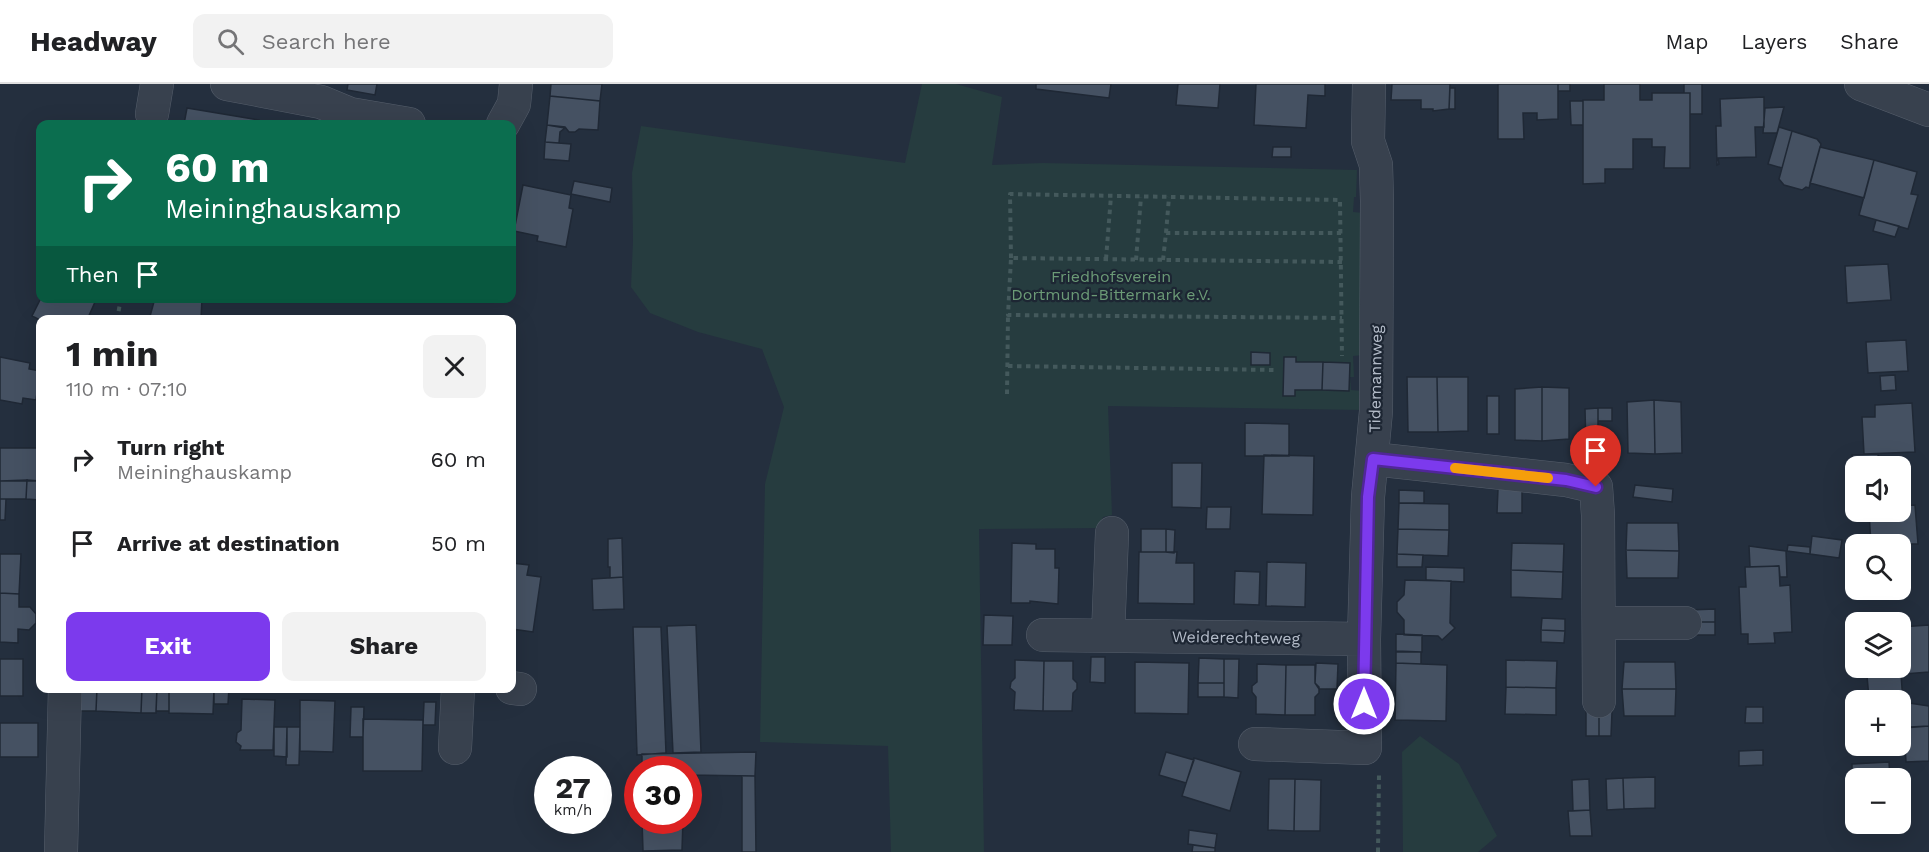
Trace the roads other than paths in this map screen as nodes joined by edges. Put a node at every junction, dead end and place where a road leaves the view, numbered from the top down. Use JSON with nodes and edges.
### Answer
{"nodes":[{"id":1,"x":227,"y":84,"type":"edge"},
{"id":2,"x":516,"y":84,"type":"edge"},
{"id":3,"x":1369,"y":84,"type":"edge"},
{"id":4,"x":1861,"y":84,"type":"edge"},
{"id":5,"x":1929,"y":104,"type":"edge"},
{"id":6,"x":1929,"y":110,"type":"edge"},
{"id":7,"x":385,"y":120,"type":"edge"},
{"id":8,"x":505,"y":120,"type":"edge"},
{"id":9,"x":1373,"y":459,"type":"junction"},
{"id":10,"x":1112,"y":533,"type":"dead end"},
{"id":11,"x":1685,"y":623,"type":"dead end"},
{"id":12,"x":1599,"y":624,"type":"junction"},
{"id":13,"x":1043,"y":635,"type":"dead end"},
{"id":14,"x":1108,"y":636,"type":"junction"},
{"id":15,"x":1364,"y":639,"type":"junction"},
{"id":16,"x":65,"y":693,"type":"edge"},
{"id":17,"x":458,"y":693,"type":"edge"},
{"id":18,"x":1599,"y":701,"type":"dead end"},
{"id":19,"x":1255,"y":744,"type":"dead end"},
{"id":20,"x":455,"y":748,"type":"dead end"},
{"id":21,"x":61,"y":852,"type":"edge"}],
"edges":[{"from":1,"to":7,"type":"street"},
{"from":2,"to":8,"type":"street"},
{"from":3,"to":9,"type":"street","name":"Tidemannweg"},
{"from":4,"to":6,"type":"street"},
{"from":5,"to":6,"type":"street"},
{"from":9,"to":12,"type":"street"},
{"from":9,"to":15,"type":"street","name":"Tidemannweg"},
{"from":10,"to":14,"type":"street"},
{"from":11,"to":12,"type":"street"},
{"from":12,"to":18,"type":"street"},
{"from":13,"to":14,"type":"street","name":"Weiderechteweg"},
{"from":14,"to":15,"type":"street","name":"Weiderechteweg"},
{"from":15,"to":19,"type":"street","name":"Tidemannweg"},
{"from":16,"to":21,"type":"street"},
{"from":17,"to":20,"type":"street"}]}
